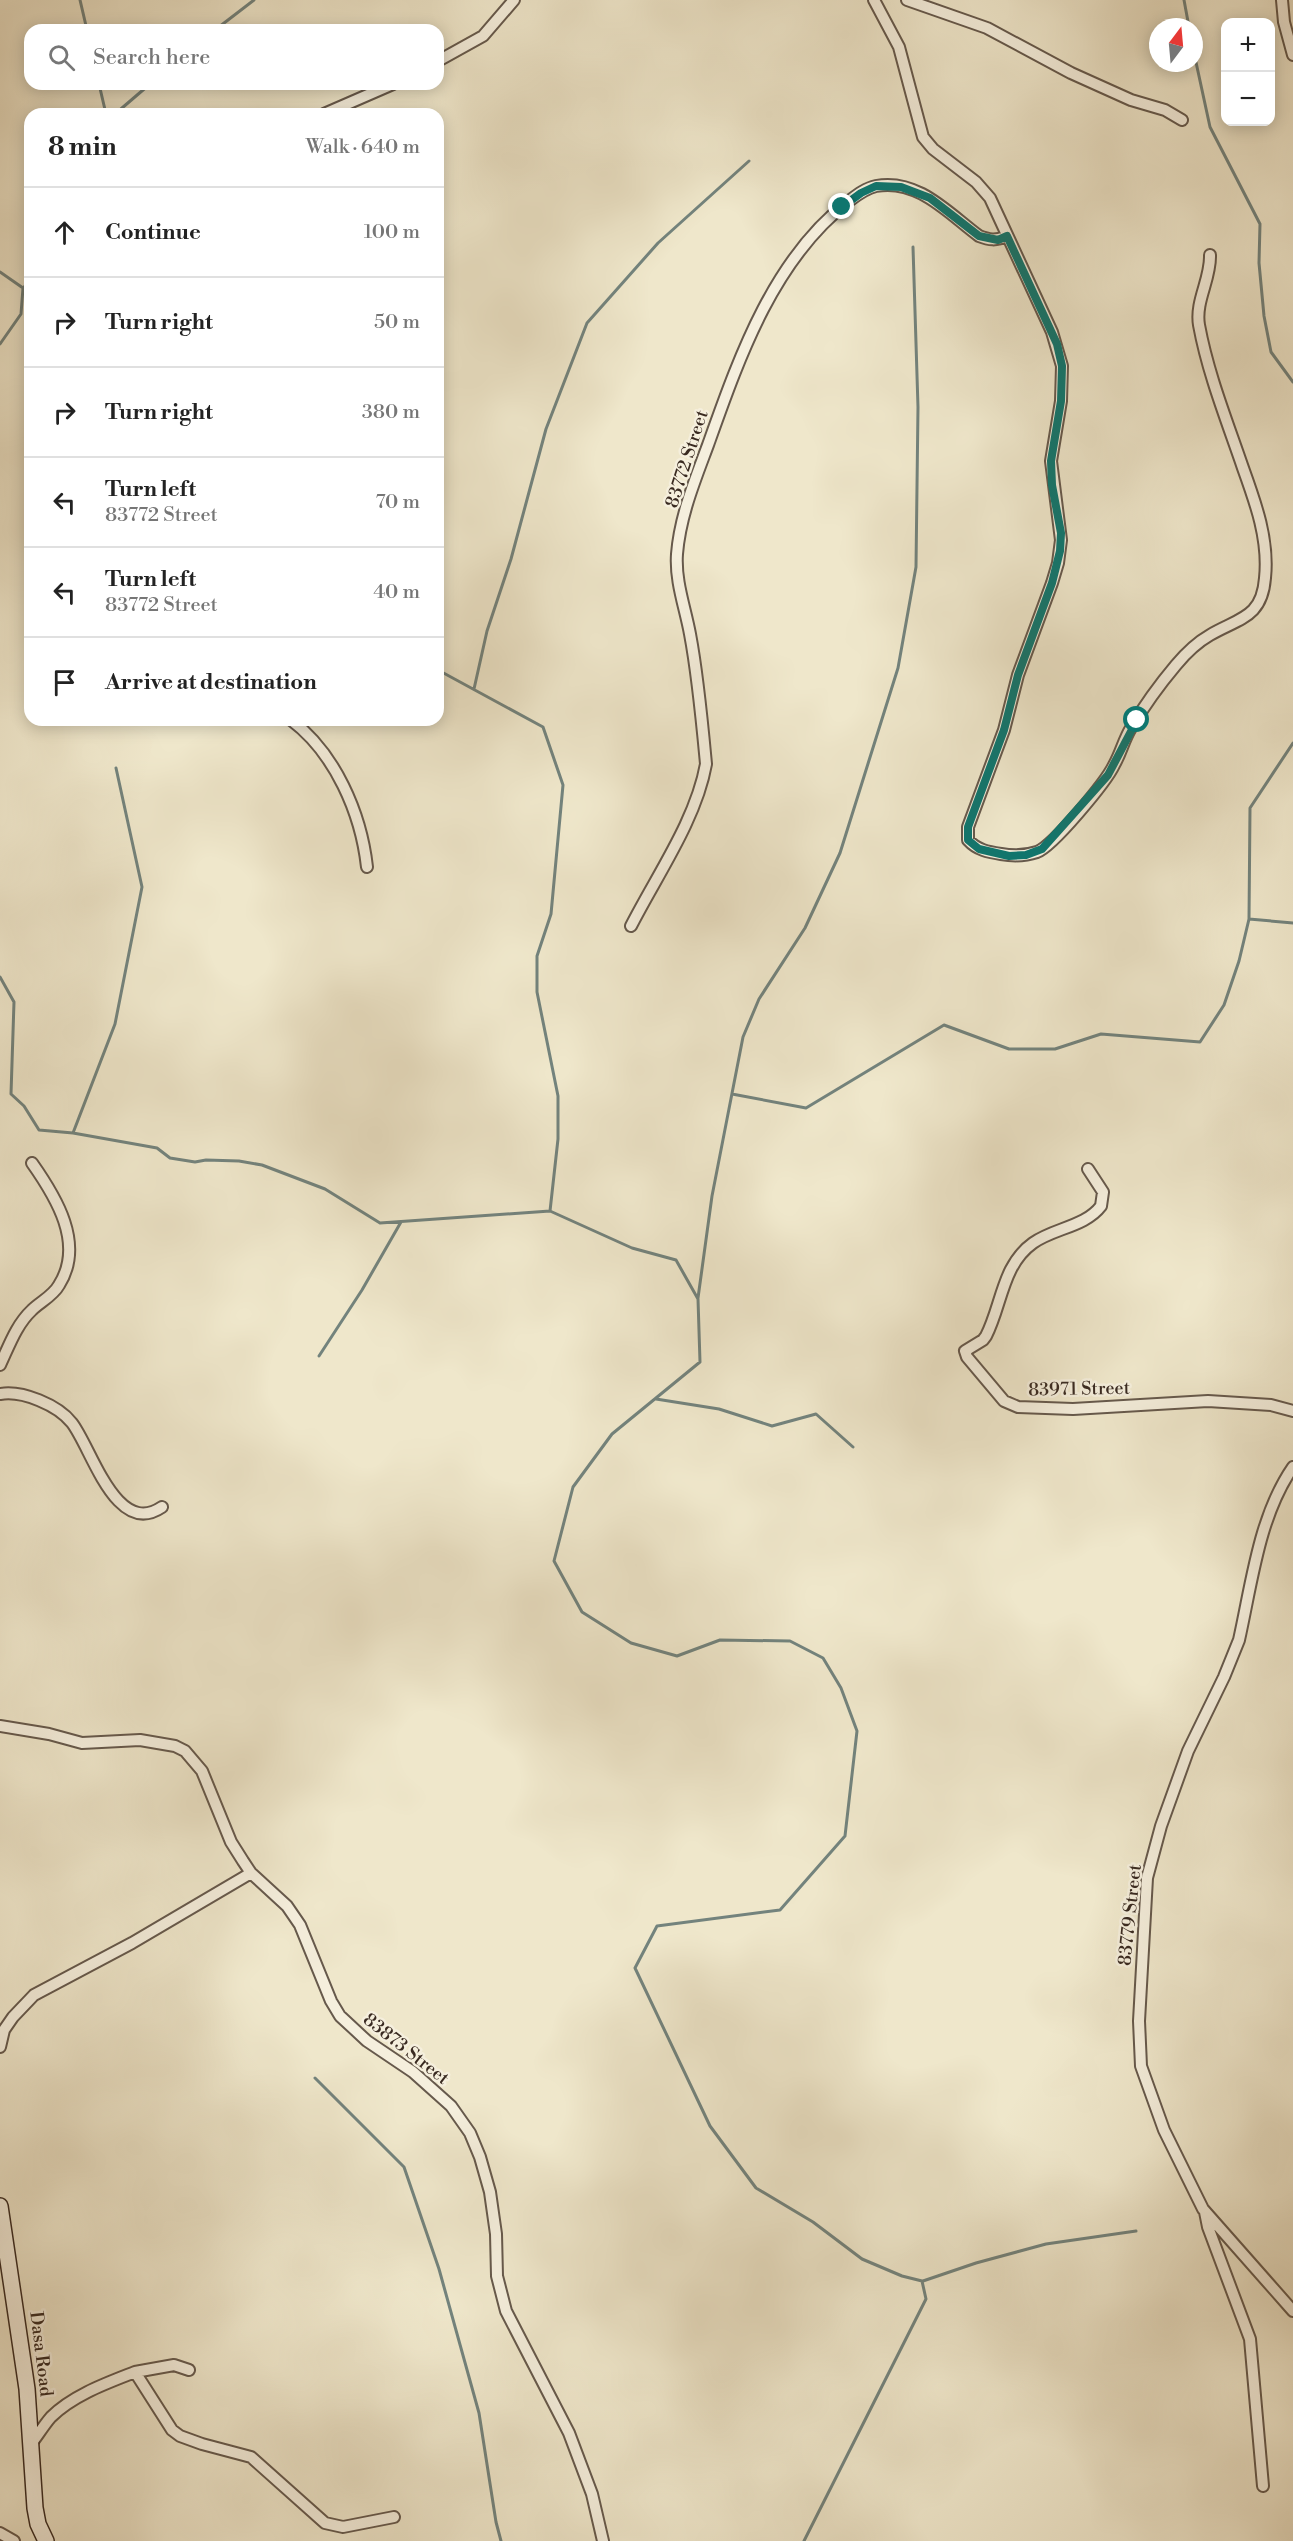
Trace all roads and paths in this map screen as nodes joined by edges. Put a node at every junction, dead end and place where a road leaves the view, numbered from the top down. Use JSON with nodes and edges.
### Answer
{"nodes":[{"id":1,"x":514,"y":0,"type":"edge"},
{"id":2,"x":874,"y":0,"type":"edge"},
{"id":3,"x":907,"y":0,"type":"edge"},
{"id":4,"x":1282,"y":0,"type":"edge"},
{"id":5,"x":1293,"y":55,"type":"edge"},
{"id":6,"x":444,"y":58,"type":"edge"},
{"id":7,"x":379,"y":90,"type":"edge"},
{"id":8,"x":338,"y":108,"type":"edge"},
{"id":9,"x":1182,"y":120,"type":"dead end"},
{"id":10,"x":1007,"y":236,"type":"junction"},
{"id":11,"x":1210,"y":255,"type":"dead end"},
{"id":12,"x":298,"y":726,"type":"edge"},
{"id":13,"x":367,"y":867,"type":"dead end"},
{"id":14,"x":632,"y":926,"type":"dead end"},
{"id":15,"x":32,"y":1163,"type":"dead end"},
{"id":16,"x":1088,"y":1169,"type":"dead end"},
{"id":17,"x":0,"y":1365,"type":"edge"},
{"id":18,"x":0,"y":1394,"type":"edge"},
{"id":19,"x":1293,"y":1411,"type":"edge"},
{"id":20,"x":1293,"y":1467,"type":"edge"},
{"id":21,"x":162,"y":1507,"type":"dead end"},
{"id":22,"x":0,"y":1726,"type":"edge"},
{"id":23,"x":251,"y":1873,"type":"junction"},
{"id":24,"x":0,"y":2047,"type":"edge"},
{"id":25,"x":0,"y":2206,"type":"edge"},
{"id":26,"x":1203,"y":2209,"type":"junction"},
{"id":27,"x":1293,"y":2311,"type":"edge"},
{"id":28,"x":189,"y":2370,"type":"dead end"},
{"id":29,"x":135,"y":2372,"type":"junction"},
{"id":30,"x":31,"y":2444,"type":"junction"},
{"id":31,"x":1263,"y":2487,"type":"dead end"},
{"id":32,"x":394,"y":2517,"type":"dead end"},
{"id":33,"x":0,"y":2533,"type":"edge"},
{"id":34,"x":14,"y":2541,"type":"edge"},
{"id":35,"x":46,"y":2541,"type":"edge"},
{"id":36,"x":603,"y":2541,"type":"edge"}],
"edges":[{"from":1,"to":6,"type":"street"},
{"from":2,"to":10,"type":"street"},
{"from":3,"to":9,"type":"street"},
{"from":4,"to":5,"type":"street"},
{"from":7,"to":8,"type":"street"},
{"from":10,"to":11,"type":"street"},
{"from":10,"to":14,"type":"street","name":"83772 Street"},
{"from":12,"to":13,"type":"street"},
{"from":15,"to":17,"type":"street"},
{"from":16,"to":19,"type":"street","name":"83971 Street"},
{"from":18,"to":21,"type":"street"},
{"from":20,"to":26,"type":"street","name":"83779 Street"},
{"from":22,"to":23,"type":"street","name":"83873 Street"},
{"from":23,"to":24,"type":"street"},
{"from":23,"to":36,"type":"street","name":"83873 Street"},
{"from":25,"to":30,"type":"street","name":"Dasa Road"},
{"from":26,"to":27,"type":"street","name":"83779 Street"},
{"from":26,"to":31,"type":"street"},
{"from":28,"to":29,"type":"street"},
{"from":29,"to":30,"type":"street"},
{"from":29,"to":32,"type":"street"},
{"from":30,"to":35,"type":"street","name":"Dasa Road"},
{"from":33,"to":34,"type":"street"}]}
